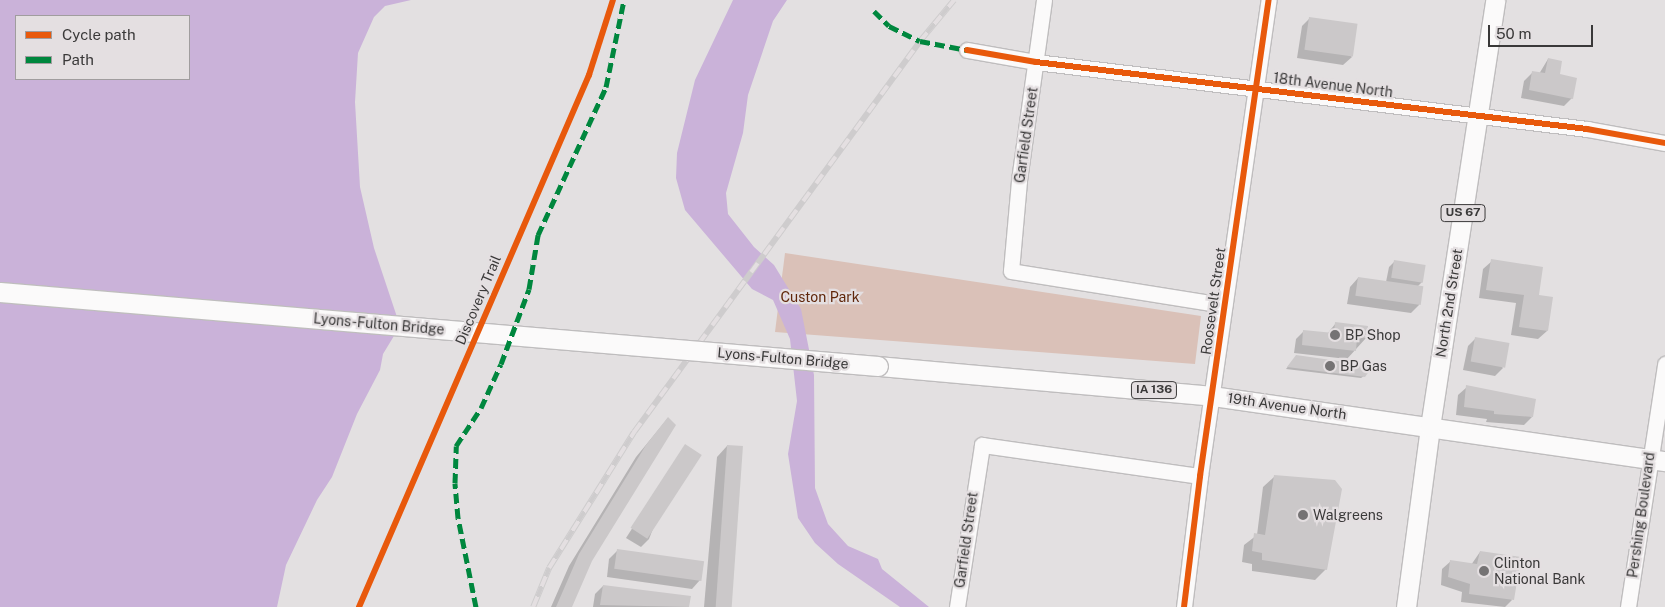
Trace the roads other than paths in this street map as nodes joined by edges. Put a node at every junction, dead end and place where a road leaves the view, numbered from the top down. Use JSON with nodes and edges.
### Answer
{"nodes":[{"id":1,"x":1044,"y":0,"type":"edge"},
{"id":2,"x":1269,"y":0,"type":"edge"},
{"id":3,"x":1495,"y":0,"type":"edge"},
{"id":4,"x":968,"y":50,"type":"dead end"},
{"id":5,"x":1036,"y":62,"type":"junction"},
{"id":6,"x":1255,"y":88,"type":"junction"},
{"id":7,"x":1478,"y":116,"type":"junction"},
{"id":8,"x":1665,"y":143,"type":"edge"},
{"id":9,"x":0,"y":292,"type":"edge"},
{"id":10,"x":1224,"y":304,"type":"junction"},
{"id":11,"x":1665,"y":364,"type":"edge"},
{"id":12,"x":878,"y":366,"type":"joint"},
{"id":13,"x":1212,"y":396,"type":"junction"},
{"id":14,"x":1430,"y":427,"type":"junction"},
{"id":15,"x":1657,"y":460,"type":"edge"},
{"id":16,"x":1200,"y":476,"type":"junction"},
{"id":17,"x":957,"y":607,"type":"edge"},
{"id":18,"x":1184,"y":607,"type":"edge"},
{"id":19,"x":1406,"y":607,"type":"edge"},
{"id":20,"x":1628,"y":607,"type":"edge"}],
"edges":[{"from":1,"to":5,"type":"street","name":"Garfield Street"},
{"from":2,"to":6,"type":"street","name":"Roosevelt Street"},
{"from":3,"to":7,"type":"main road","name":"North 2nd Street","number":"US 67"},
{"from":4,"to":5,"type":"street","name":"18th Avenue North"},
{"from":5,"to":6,"type":"street","name":"18th Avenue North"},
{"from":5,"to":10,"type":"street","name":"Garfield Street"},
{"from":6,"to":7,"type":"street","name":"18th Avenue North"},
{"from":6,"to":10,"type":"street","name":"Roosevelt Street"},
{"from":7,"to":8,"type":"street","name":"18th Avenue North"},
{"from":7,"to":14,"type":"main road","name":"North 2nd Street","number":"US 67"},
{"from":9,"to":12,"type":"main road","name":"Lyons-Fulton Bridge","number":"IA 136","bridge":true},
{"from":10,"to":13,"type":"street","name":"Roosevelt Street"},
{"from":11,"to":15,"type":"street","name":"Pershing Boulevard"},
{"from":12,"to":13,"type":"main road","name":"19th Avenue North","number":"IA 136"},
{"from":13,"to":14,"type":"main road","name":"19th Avenue North","number":"IA 136"},
{"from":13,"to":16,"type":"street","name":"Roosevelt Street"},
{"from":14,"to":15,"type":"main road","name":"19th Avenue North"},
{"from":14,"to":19,"type":"main road","name":"North 2nd Street","number":"US 67"},
{"from":15,"to":20,"type":"street","name":"Pershing Boulevard"},
{"from":16,"to":17,"type":"street","name":"Garfield Street"},
{"from":16,"to":18,"type":"street","name":"Roosevelt Street"}]}
